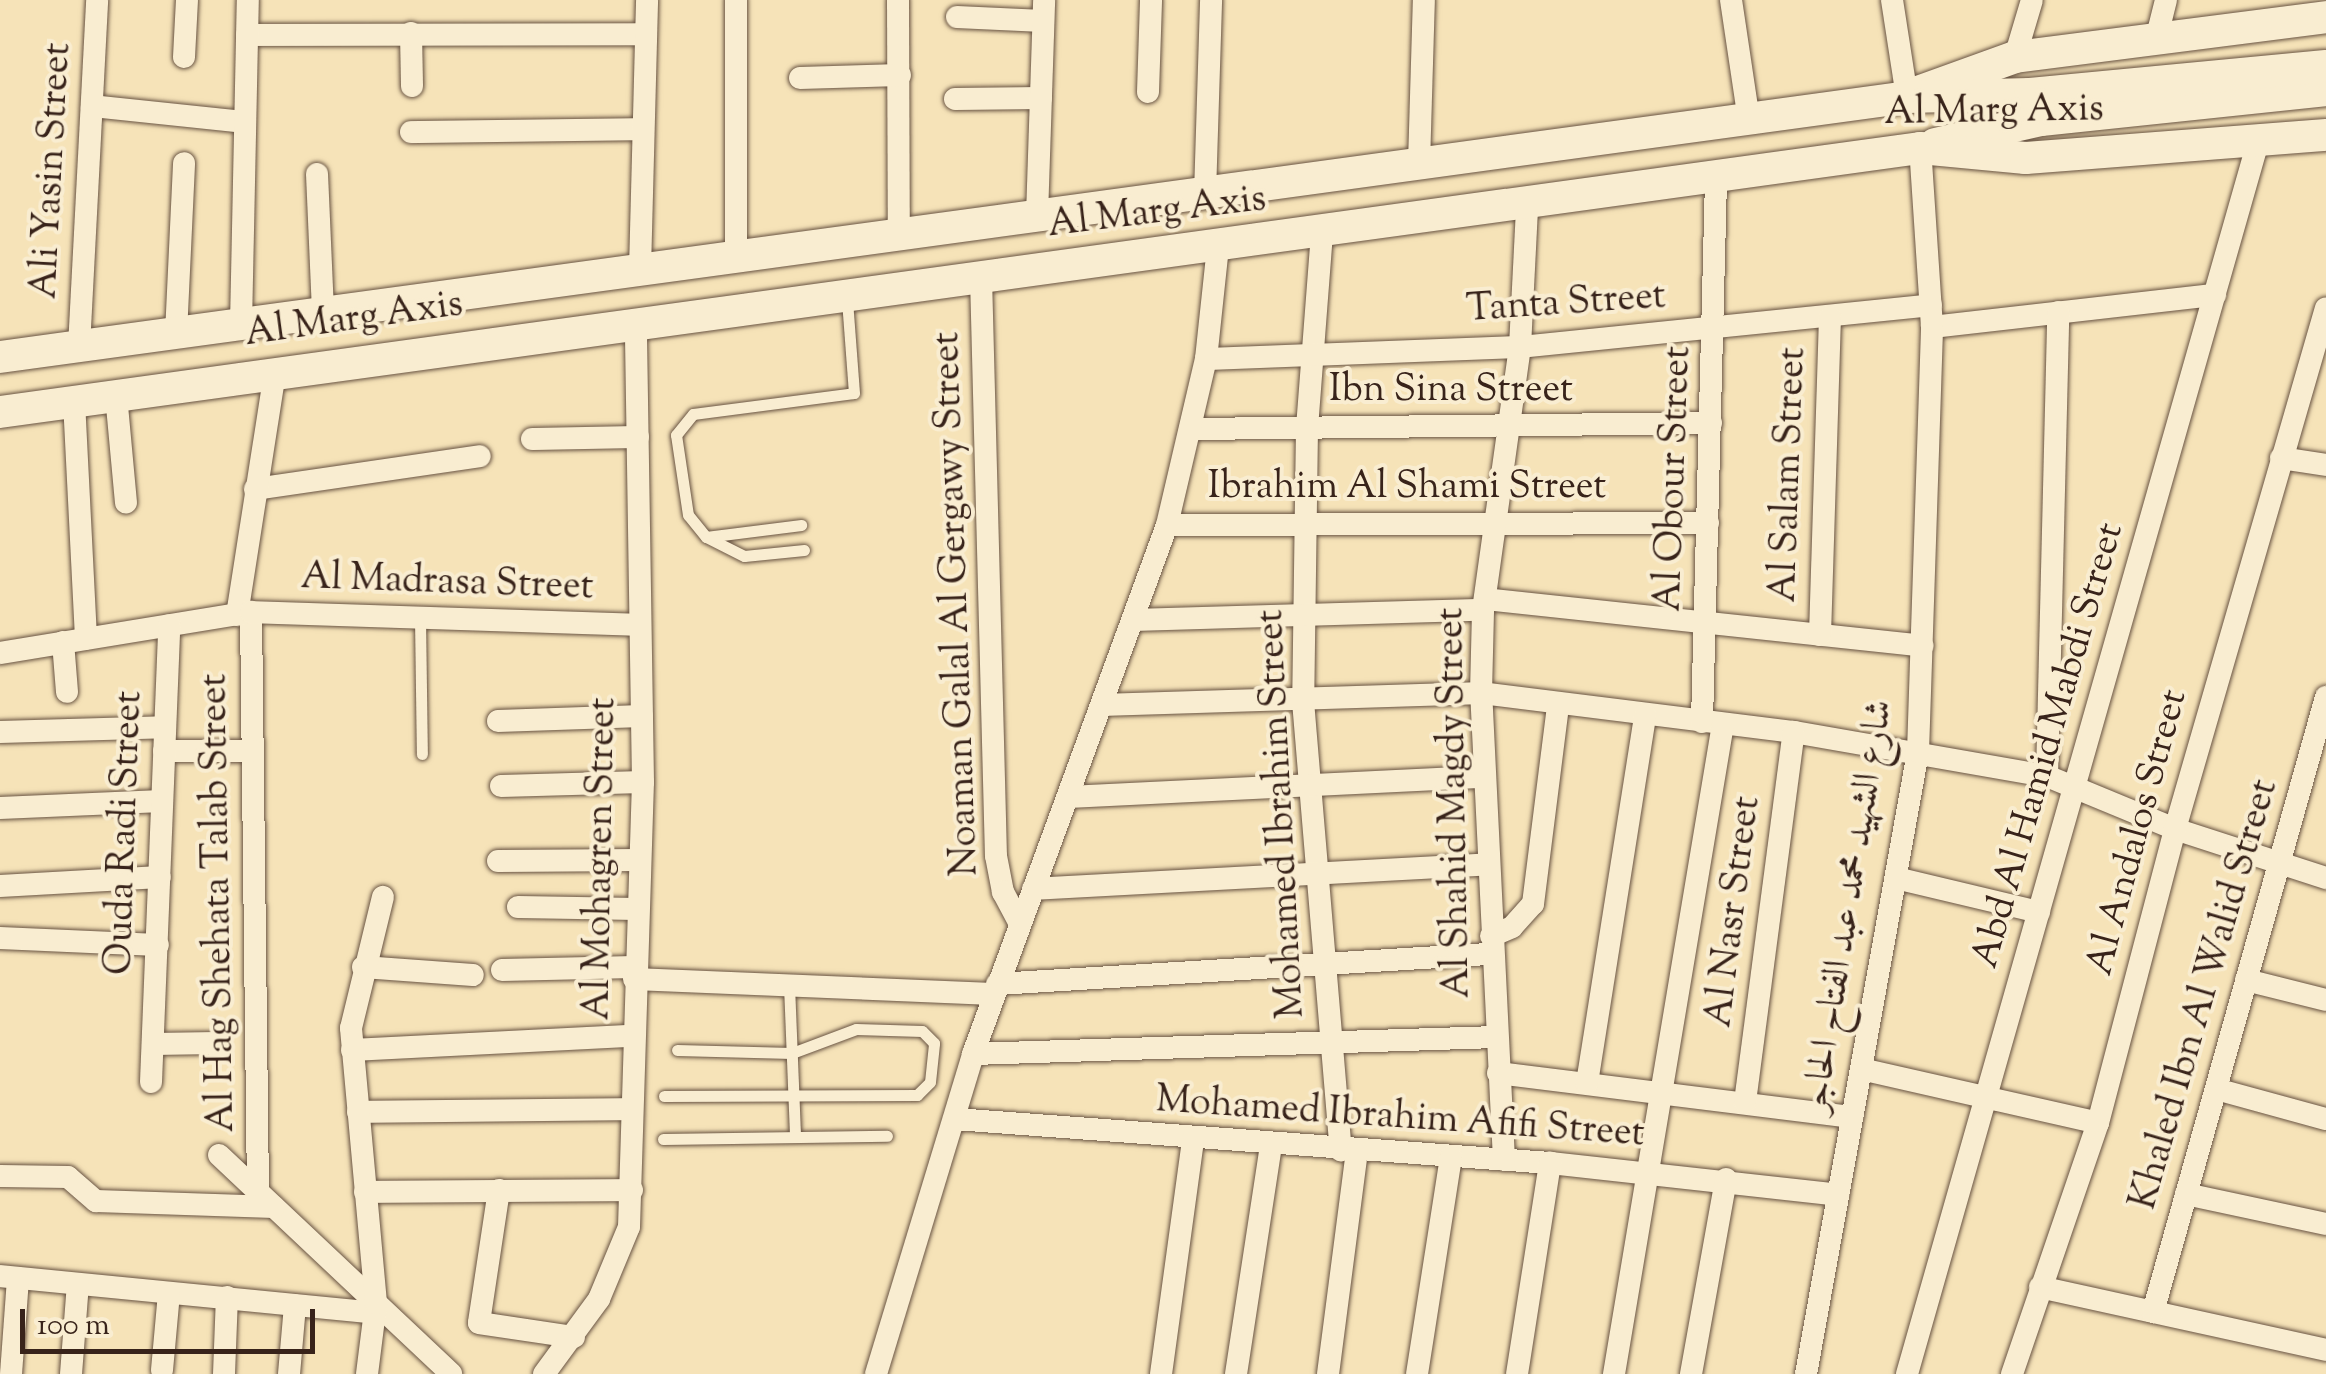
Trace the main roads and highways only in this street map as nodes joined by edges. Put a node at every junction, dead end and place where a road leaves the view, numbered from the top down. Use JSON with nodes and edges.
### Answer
{"nodes":[{"id":1,"x":2326,"y":17,"type":"edge"},
{"id":2,"x":2326,"y":66,"type":"edge"},
{"id":3,"x":2326,"y":90,"type":"edge"},
{"id":4,"x":1907,"y":97,"type":"junction"},
{"id":5,"x":2071,"y":103,"type":"junction"},
{"id":6,"x":2326,"y":135,"type":"edge"},
{"id":7,"x":1920,"y":148,"type":"junction"},
{"id":8,"x":323,"y":314,"type":"junction"},
{"id":9,"x":0,"y":357,"type":"edge"},
{"id":10,"x":328,"y":365,"type":"junction"},
{"id":11,"x":0,"y":412,"type":"edge"}],
"edges":[{"from":1,"to":4,"type":"main road"},
{"from":2,"to":5,"type":"main road"},
{"from":3,"to":5,"type":"main road"},
{"from":4,"to":5,"type":"main road"},
{"from":4,"to":8,"type":"main road","name":"Al Marg Axis"},
{"from":5,"to":7,"type":"main road"},
{"from":6,"to":7,"type":"main road","name":"Al Marg Axis"},
{"from":7,"to":10,"type":"main road","name":"Al Marg Axis"},
{"from":8,"to":9,"type":"main road","name":"Al Marg Axis"},
{"from":8,"to":10,"type":"main road"},
{"from":10,"to":11,"type":"main road","name":"Al Marg Axis"}]}
